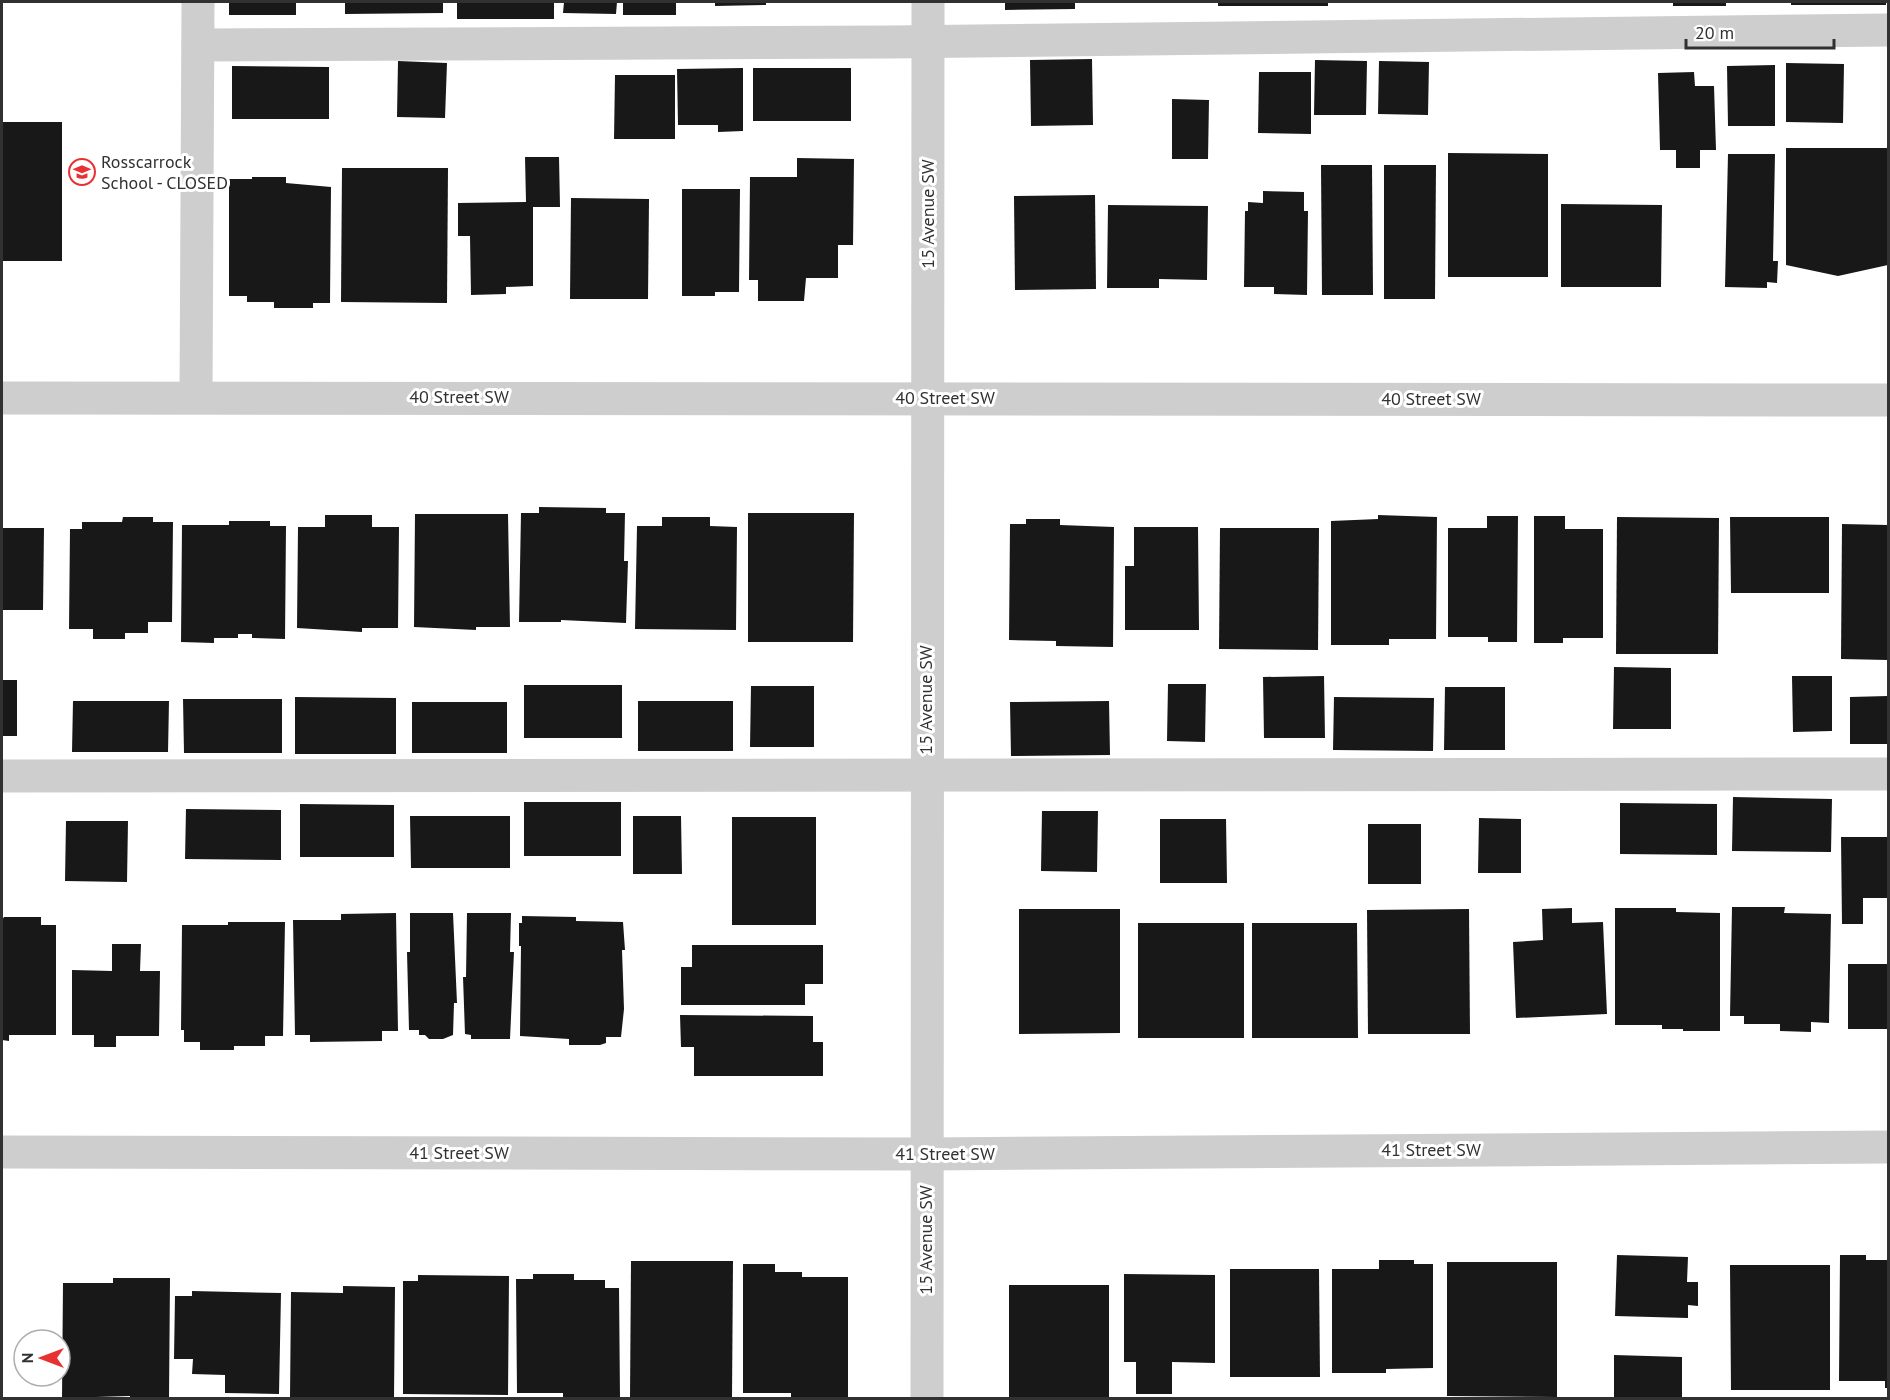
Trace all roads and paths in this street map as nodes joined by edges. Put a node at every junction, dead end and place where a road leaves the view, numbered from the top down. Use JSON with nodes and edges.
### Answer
{"nodes":[{"id":1,"x":198,"y":2,"type":"edge"},
{"id":2,"x":928,"y":2,"type":"edge"},
{"id":3,"x":1888,"y":30,"type":"edge"},
{"id":4,"x":928,"y":42,"type":"junction"},
{"id":5,"x":198,"y":45,"type":"junction"},
{"id":6,"x":196,"y":397,"type":"junction"},
{"id":7,"x":2,"y":398,"type":"edge"},
{"id":8,"x":928,"y":398,"type":"junction"},
{"id":9,"x":1888,"y":400,"type":"edge"},
{"id":10,"x":1888,"y":774,"type":"edge"},
{"id":11,"x":2,"y":776,"type":"edge"},
{"id":12,"x":925,"y":776,"type":"junction"},
{"id":13,"x":1888,"y":1147,"type":"edge"},
{"id":14,"x":2,"y":1152,"type":"edge"},
{"id":15,"x":926,"y":1154,"type":"junction"},
{"id":16,"x":927,"y":1398,"type":"edge"}],
"edges":[{"from":1,"to":5,"type":"street"},
{"from":2,"to":4,"type":"street","name":"15 Avenue SW"},
{"from":3,"to":4,"type":"street"},
{"from":4,"to":5,"type":"street"},
{"from":4,"to":8,"type":"street","name":"15 Avenue SW"},
{"from":5,"to":6,"type":"street"},
{"from":6,"to":7,"type":"street","name":"40 Street SW"},
{"from":6,"to":8,"type":"street","name":"40 Street SW"},
{"from":8,"to":9,"type":"street","name":"40 Street SW"},
{"from":8,"to":12,"type":"street","name":"15 Avenue SW"},
{"from":10,"to":12,"type":"street"},
{"from":11,"to":12,"type":"street"},
{"from":12,"to":15,"type":"street","name":"15 Avenue SW"},
{"from":13,"to":15,"type":"street","name":"41 Street SW"},
{"from":14,"to":15,"type":"street","name":"41 Street SW"},
{"from":15,"to":16,"type":"street","name":"15 Avenue SW"}]}
